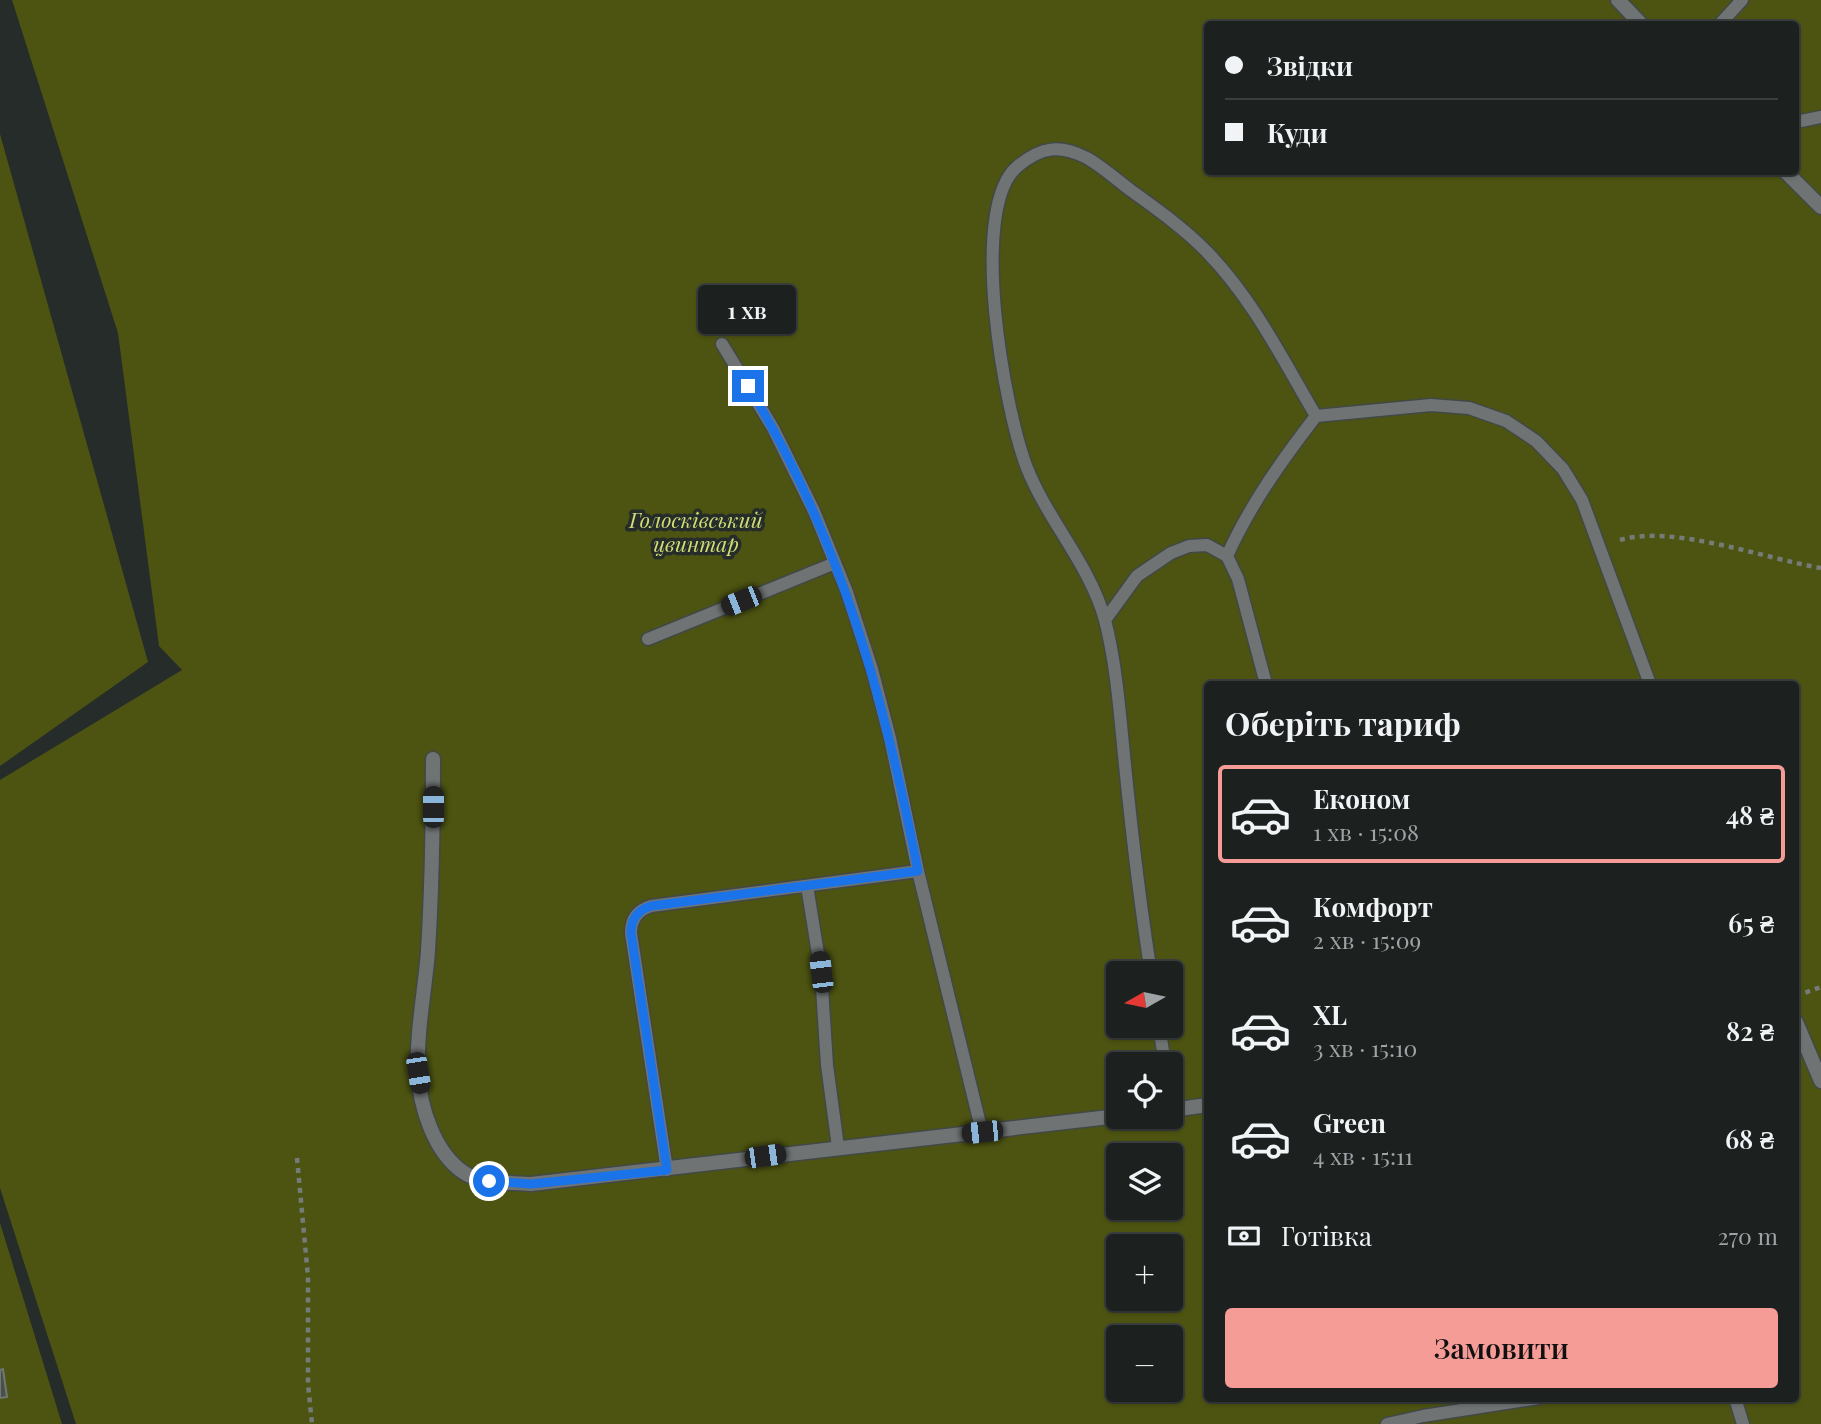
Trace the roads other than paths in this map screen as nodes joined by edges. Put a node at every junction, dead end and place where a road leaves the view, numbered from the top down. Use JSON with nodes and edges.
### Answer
{"nodes":[{"id":1,"x":1618,"y":0,"type":"edge"},
{"id":2,"x":1742,"y":0,"type":"edge"},
{"id":3,"x":1638,"y":21,"type":"edge"},
{"id":4,"x":1723,"y":21,"type":"edge"},
{"id":5,"x":1821,"y":117,"type":"edge"},
{"id":6,"x":1799,"y":121,"type":"edge"},
{"id":7,"x":1789,"y":175,"type":"edge"},
{"id":8,"x":1821,"y":207,"type":"edge"},
{"id":9,"x":722,"y":344,"type":"dead end"},
{"id":10,"x":1316,"y":416,"type":"junction"},
{"id":11,"x":1227,"y":556,"type":"junction"},
{"id":12,"x":835,"y":563,"type":"junction"},
{"id":13,"x":1105,"y":620,"type":"junction"},
{"id":14,"x":648,"y":639,"type":"dead end"},
{"id":15,"x":1265,"y":681,"type":"edge"},
{"id":16,"x":1649,"y":681,"type":"edge"},
{"id":17,"x":433,"y":759,"type":"dead end"},
{"id":18,"x":918,"y":871,"type":"junction"},
{"id":19,"x":807,"y":886,"type":"junction"},
{"id":20,"x":1149,"y":961,"type":"edge"},
{"id":21,"x":1799,"y":1030,"type":"edge"},
{"id":22,"x":1821,"y":1081,"type":"edge"},
{"id":23,"x":1204,"y":1105,"type":"edge"},
{"id":24,"x":1183,"y":1106,"type":"edge"},
{"id":25,"x":1106,"y":1117,"type":"edge"},
{"id":26,"x":982,"y":1132,"type":"junction"},
{"id":27,"x":838,"y":1147,"type":"junction"},
{"id":28,"x":667,"y":1170,"type":"junction"},
{"id":29,"x":1513,"y":1402,"type":"edge"},
{"id":30,"x":1736,"y":1402,"type":"edge"},
{"id":31,"x":1387,"y":1424,"type":"edge"},
{"id":32,"x":1743,"y":1424,"type":"edge"}],
"edges":[{"from":1,"to":3,"type":"street"},
{"from":2,"to":4,"type":"lane"},
{"from":5,"to":6,"type":"lane"},
{"from":7,"to":8,"type":"street"},
{"from":9,"to":12,"type":"lane"},
{"from":10,"to":11,"type":"lane"},
{"from":10,"to":13,"type":"lane"},
{"from":10,"to":16,"type":"lane"},
{"from":11,"to":13,"type":"lane"},
{"from":11,"to":15,"type":"lane"},
{"from":12,"to":14,"type":"lane"},
{"from":12,"to":18,"type":"lane"},
{"from":13,"to":20,"type":"lane"},
{"from":17,"to":28,"type":"street"},
{"from":18,"to":19,"type":"lane"},
{"from":18,"to":26,"type":"lane"},
{"from":19,"to":27,"type":"lane"},
{"from":19,"to":28,"type":"lane"},
{"from":21,"to":22,"type":"street"},
{"from":23,"to":24,"type":"street"},
{"from":25,"to":26,"type":"street"},
{"from":26,"to":27,"type":"street"},
{"from":27,"to":28,"type":"street"},
{"from":29,"to":31,"type":"lane"},
{"from":30,"to":32,"type":"lane"}]}
